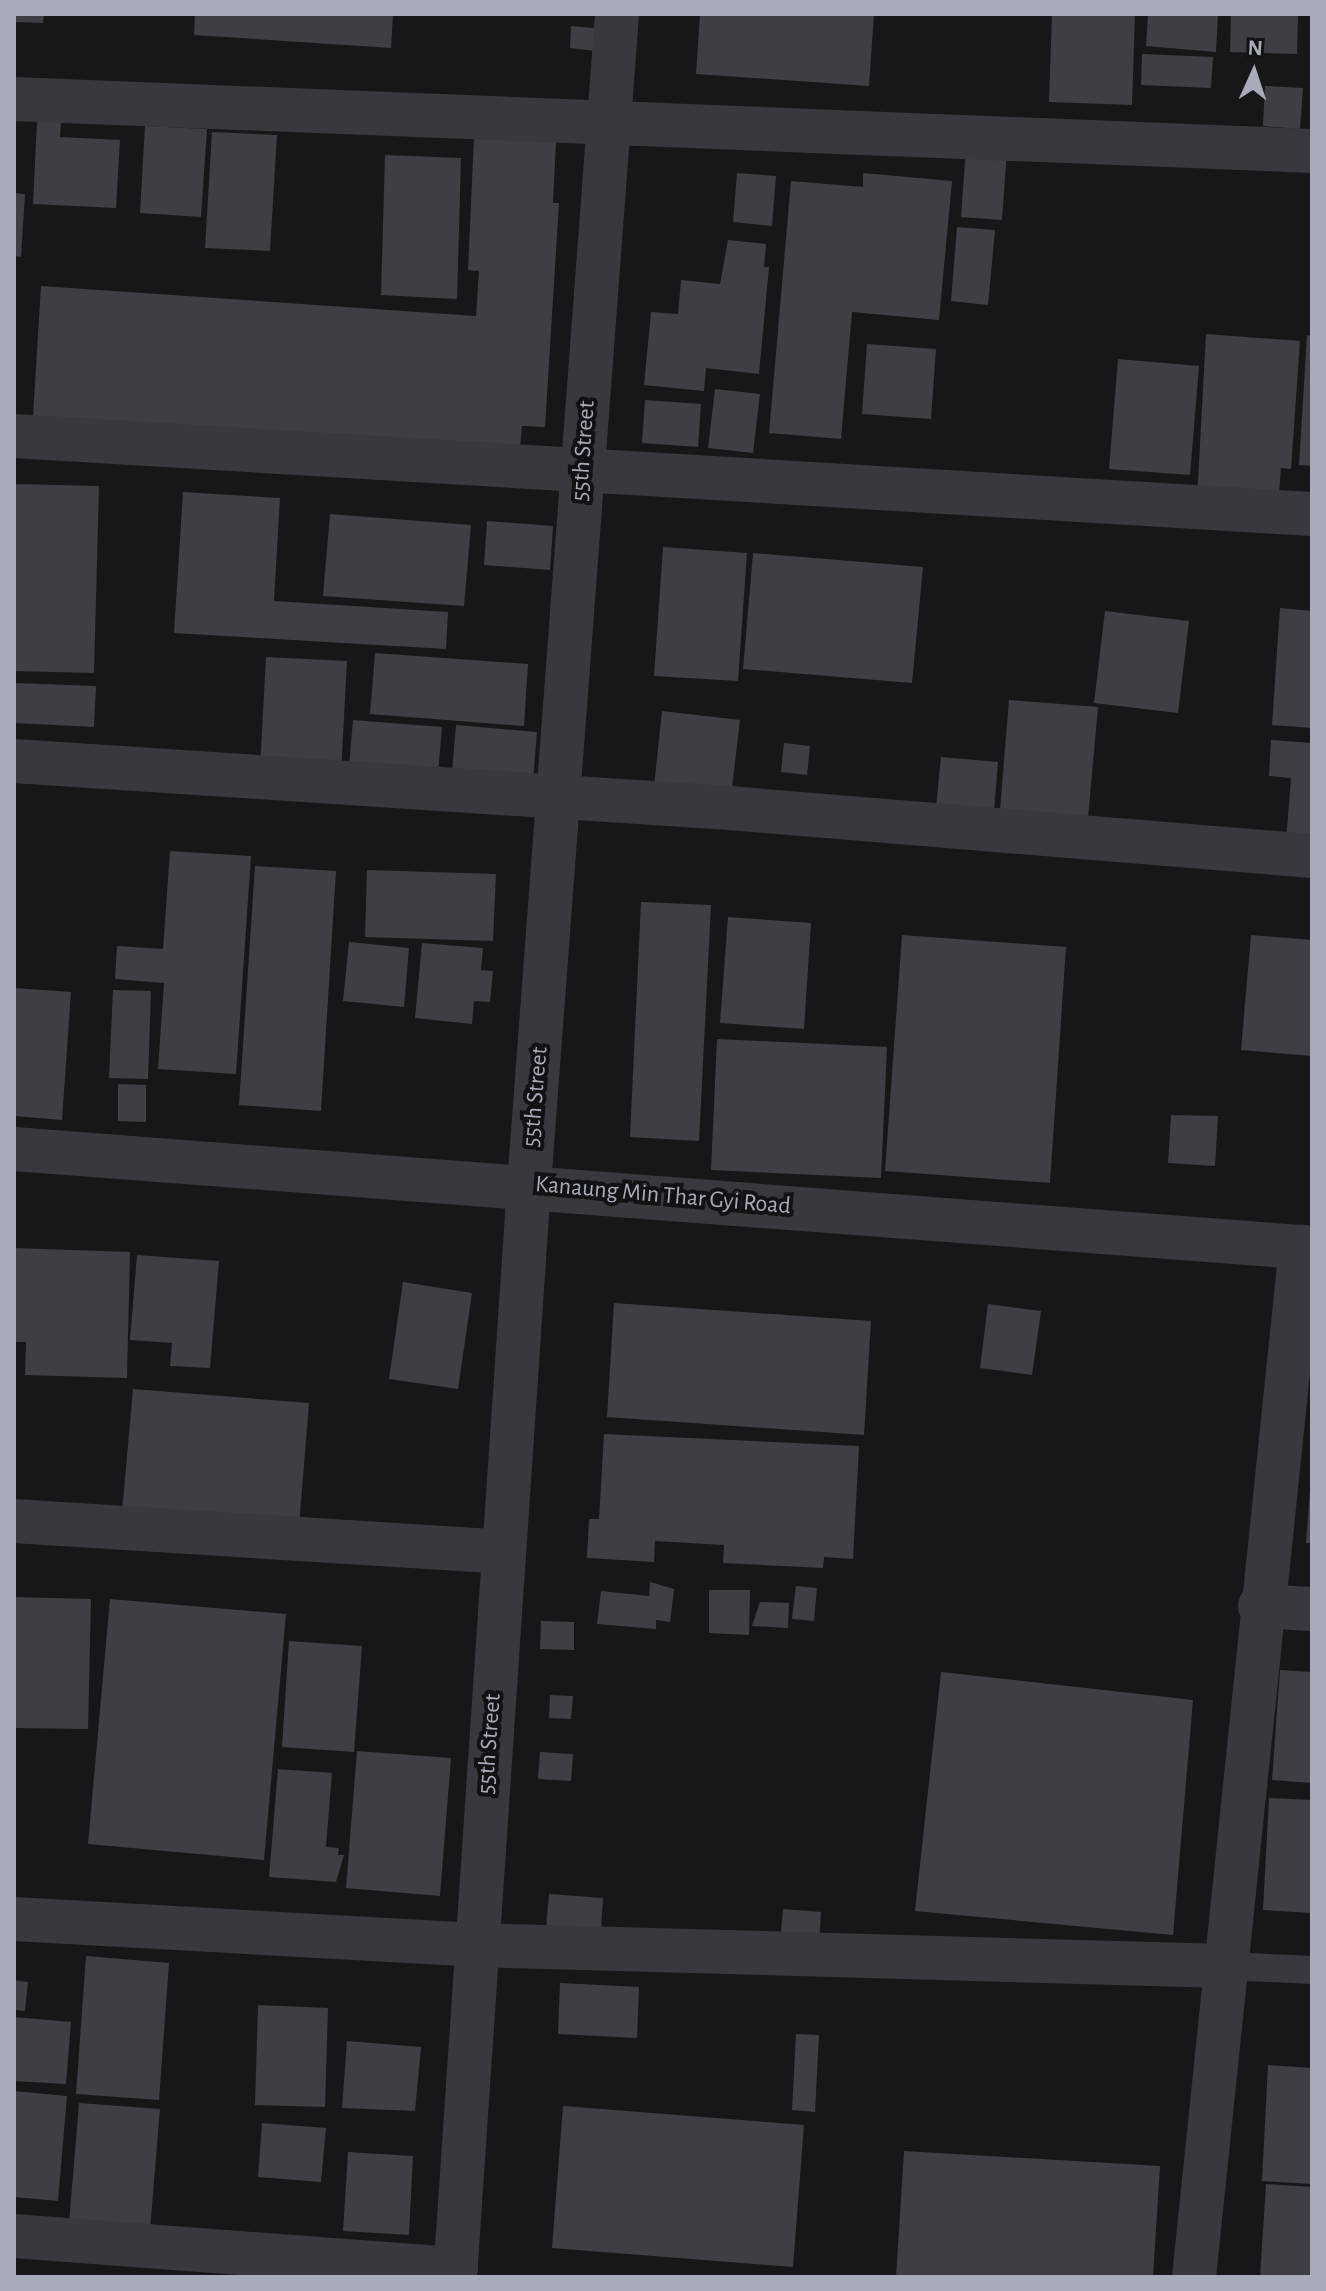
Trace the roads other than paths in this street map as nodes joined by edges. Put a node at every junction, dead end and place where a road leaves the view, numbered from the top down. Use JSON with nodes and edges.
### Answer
{"nodes":[{"id":1,"x":617,"y":14,"type":"edge"},
{"id":2,"x":14,"y":99,"type":"edge"},
{"id":3,"x":607,"y":123,"type":"junction"},
{"id":4,"x":1312,"y":151,"type":"edge"},
{"id":5,"x":14,"y":436,"type":"edge"},
{"id":6,"x":583,"y":470,"type":"junction"},
{"id":7,"x":1312,"y":514,"type":"edge"},
{"id":8,"x":14,"y":761,"type":"edge"},
{"id":9,"x":559,"y":796,"type":"junction"},
{"id":10,"x":1312,"y":856,"type":"edge"},
{"id":11,"x":14,"y":1149,"type":"edge"},
{"id":12,"x":529,"y":1185,"type":"junction"},
{"id":13,"x":1307,"y":1247,"type":"edge"},
{"id":14,"x":14,"y":1521,"type":"edge"},
{"id":15,"x":504,"y":1552,"type":"junction"},
{"id":16,"x":1260,"y":1606,"type":"junction"},
{"id":17,"x":1312,"y":1609,"type":"edge"},
{"id":18,"x":14,"y":1919,"type":"edge"},
{"id":19,"x":476,"y":1945,"type":"junction"},
{"id":20,"x":1225,"y":1966,"type":"junction"},
{"id":21,"x":1312,"y":1970,"type":"edge"},
{"id":22,"x":14,"y":2236,"type":"edge"},
{"id":23,"x":456,"y":2273,"type":"edge"},
{"id":24,"x":1194,"y":2277,"type":"edge"}],
"edges":[{"from":1,"to":3,"type":"street","name":"55th Street"},
{"from":2,"to":3,"type":"street"},
{"from":3,"to":4,"type":"street"},
{"from":3,"to":6,"type":"street","name":"55th Street"},
{"from":5,"to":6,"type":"street"},
{"from":6,"to":7,"type":"street"},
{"from":6,"to":9,"type":"street","name":"55th Street"},
{"from":8,"to":9,"type":"street"},
{"from":9,"to":10,"type":"street"},
{"from":9,"to":12,"type":"street","name":"55th Street"},
{"from":11,"to":12,"type":"street","name":"Kanaung Min Thar Gyi Road"},
{"from":12,"to":13,"type":"street","name":"Kanaung Min Thar Gyi Road"},
{"from":12,"to":15,"type":"street","name":"55th Street"},
{"from":13,"to":16,"type":"street"},
{"from":14,"to":15,"type":"street"},
{"from":15,"to":19,"type":"street","name":"55th Street"},
{"from":16,"to":17,"type":"street"},
{"from":16,"to":20,"type":"street"},
{"from":18,"to":19,"type":"street"},
{"from":19,"to":20,"type":"street"},
{"from":19,"to":23,"type":"street","name":"55th Street"},
{"from":20,"to":21,"type":"lane"},
{"from":20,"to":24,"type":"street"},
{"from":22,"to":23,"type":"street"}]}
